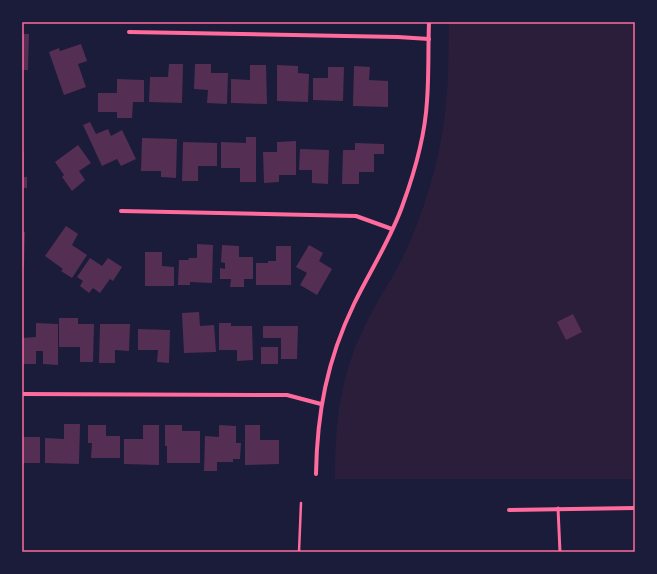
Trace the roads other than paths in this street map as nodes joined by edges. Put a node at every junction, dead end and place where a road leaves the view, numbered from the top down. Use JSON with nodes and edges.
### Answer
{"nodes":[{"id":1,"x":429,"y":22,"type":"edge"},
{"id":2,"x":129,"y":32,"type":"dead end"},
{"id":3,"x":429,"y":39,"type":"junction"},
{"id":4,"x":121,"y":211,"type":"dead end"},
{"id":5,"x":392,"y":229,"type":"junction"},
{"id":6,"x":22,"y":394,"type":"edge"},
{"id":7,"x":321,"y":404,"type":"junction"},
{"id":8,"x":316,"y":474,"type":"dead end"},
{"id":9,"x":558,"y":508,"type":"junction"},
{"id":10,"x":635,"y":508,"type":"edge"},
{"id":11,"x":509,"y":510,"type":"dead end"},
{"id":12,"x":560,"y":552,"type":"edge"}],
"edges":[{"from":1,"to":3,"type":"street"},
{"from":2,"to":3,"type":"street"},
{"from":3,"to":5,"type":"street"},
{"from":4,"to":5,"type":"street"},
{"from":5,"to":7,"type":"street"},
{"from":6,"to":7,"type":"street"},
{"from":7,"to":8,"type":"street"},
{"from":9,"to":10,"type":"street"},
{"from":9,"to":11,"type":"street"},
{"from":9,"to":12,"type":"lane"}]}
